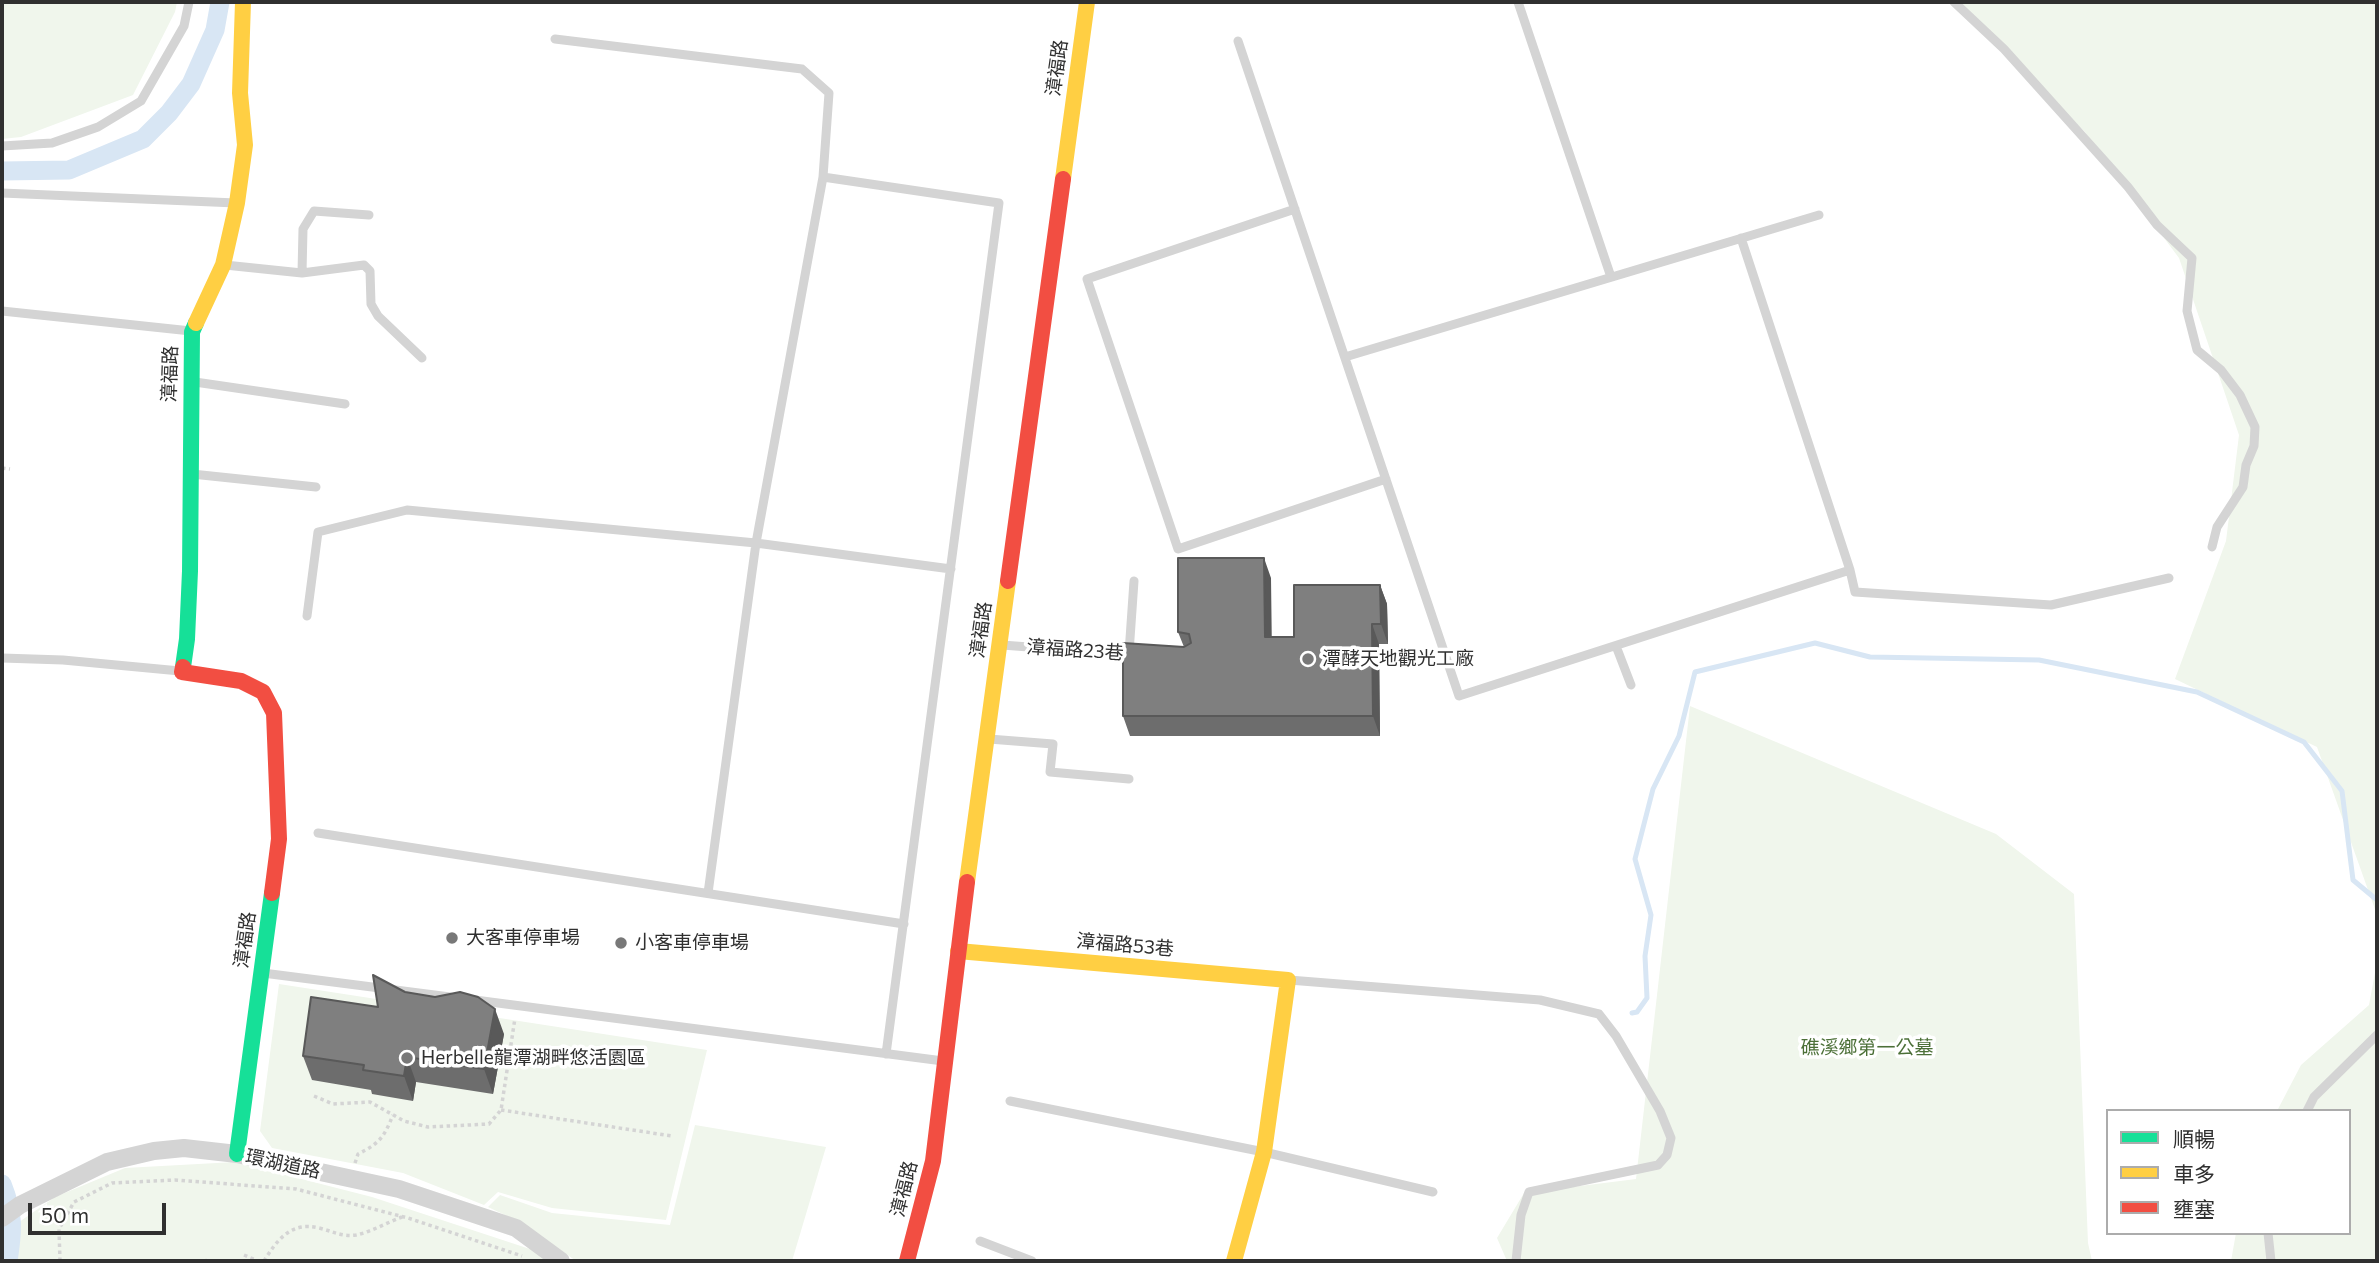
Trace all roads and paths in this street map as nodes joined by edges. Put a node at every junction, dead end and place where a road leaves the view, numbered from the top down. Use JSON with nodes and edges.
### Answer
{"nodes":[{"id":1,"x":189,"y":2,"type":"edge"},
{"id":2,"x":243,"y":2,"type":"edge"},
{"id":3,"x":1087,"y":2,"type":"edge"},
{"id":4,"x":1518,"y":2,"type":"edge"},
{"id":5,"x":1954,"y":2,"type":"edge"},
{"id":6,"x":555,"y":39,"type":"dead end"},
{"id":7,"x":1238,"y":41,"type":"dead end"},
{"id":8,"x":2,"y":146,"type":"edge"},
{"id":9,"x":823,"y":177,"type":"junction"},
{"id":10,"x":2,"y":193,"type":"edge"},
{"id":11,"x":237,"y":203,"type":"junction"},
{"id":12,"x":1295,"y":209,"type":"junction"},
{"id":13,"x":369,"y":215,"type":"dead end"},
{"id":14,"x":1819,"y":215,"type":"dead end"},
{"id":15,"x":1741,"y":239,"type":"junction"},
{"id":16,"x":223,"y":265,"type":"junction"},
{"id":17,"x":302,"y":273,"type":"junction"},
{"id":18,"x":1611,"y":277,"type":"junction"},
{"id":19,"x":2,"y":311,"type":"edge"},
{"id":20,"x":192,"y":332,"type":"junction"},
{"id":21,"x":1345,"y":357,"type":"junction"},
{"id":22,"x":422,"y":358,"type":"dead end"},
{"id":23,"x":190,"y":381,"type":"junction"},
{"id":24,"x":345,"y":404,"type":"dead end"},
{"id":25,"x":2,"y":468,"type":"edge"},
{"id":26,"x":10,"y":469,"type":"dead end"},
{"id":27,"x":190,"y":473,"type":"junction"},
{"id":28,"x":1386,"y":479,"type":"junction"},
{"id":29,"x":316,"y":487,"type":"dead end"},
{"id":30,"x":756,"y":543,"type":"junction"},
{"id":31,"x":2212,"y":547,"type":"dead end"},
{"id":32,"x":951,"y":569,"type":"junction"},
{"id":33,"x":1850,"y":570,"type":"junction"},
{"id":34,"x":2169,"y":578,"type":"dead end"},
{"id":35,"x":1134,"y":581,"type":"dead end"},
{"id":36,"x":307,"y":616,"type":"dead end"},
{"id":37,"x":1000,"y":645,"type":"junction"},
{"id":38,"x":1616,"y":646,"type":"junction"},
{"id":39,"x":1129,"y":654,"type":"junction"},
{"id":40,"x":1142,"y":655,"type":"edge"},
{"id":41,"x":2,"y":658,"type":"edge"},
{"id":42,"x":182,"y":672,"type":"junction"},
{"id":43,"x":1631,"y":685,"type":"dead end"},
{"id":44,"x":987,"y":739,"type":"junction"},
{"id":45,"x":1129,"y":779,"type":"dead end"},
{"id":46,"x":318,"y":833,"type":"dead end"},
{"id":47,"x":708,"y":893,"type":"junction"},
{"id":48,"x":904,"y":924,"type":"junction"},
{"id":49,"x":958,"y":951,"type":"junction"},
{"id":50,"x":261,"y":973,"type":"junction"},
{"id":51,"x":1287,"y":980,"type":"junction"},
{"id":52,"x":454,"y":998,"type":"edge"},
{"id":53,"x":467,"y":999,"type":"edge"},
{"id":54,"x":517,"y":1006,"type":"junction"},
{"id":55,"x":2377,"y":1035,"type":"edge"},
{"id":56,"x":886,"y":1054,"type":"junction"},
{"id":57,"x":945,"y":1062,"type":"junction"},
{"id":58,"x":314,"y":1096,"type":"dead end"},
{"id":59,"x":1010,"y":1101,"type":"dead end"},
{"id":60,"x":2307,"y":1109,"type":"edge"},
{"id":61,"x":501,"y":1110,"type":"junction"},
{"id":62,"x":393,"y":1115,"type":"junction"},
{"id":63,"x":671,"y":1136,"type":"dead end"},
{"id":64,"x":1264,"y":1152,"type":"junction"},
{"id":65,"x":237,"y":1154,"type":"junction"},
{"id":66,"x":350,"y":1178,"type":"junction"},
{"id":67,"x":1433,"y":1192,"type":"dead end"},
{"id":68,"x":3,"y":1216,"type":"edge"},
{"id":69,"x":403,"y":1216,"type":"junction"},
{"id":70,"x":2268,"y":1235,"type":"edge"},
{"id":71,"x":980,"y":1241,"type":"dead end"},
{"id":72,"x":244,"y":1255,"type":"dead end"},
{"id":73,"x":524,"y":1257,"type":"dead end"},
{"id":74,"x":60,"y":1261,"type":"edge"},
{"id":75,"x":258,"y":1261,"type":"edge"},
{"id":76,"x":264,"y":1261,"type":"edge"},
{"id":77,"x":561,"y":1261,"type":"edge"},
{"id":78,"x":907,"y":1261,"type":"edge"},
{"id":79,"x":1032,"y":1261,"type":"edge"},
{"id":80,"x":1234,"y":1261,"type":"edge"},
{"id":81,"x":1516,"y":1261,"type":"edge"},
{"id":82,"x":2271,"y":1261,"type":"edge"}],
"edges":[{"from":1,"to":8,"type":"lane"},
{"from":2,"to":11,"type":"street","name":"漳福路"},
{"from":3,"to":37,"type":"street","name":"漳福路"},
{"from":4,"to":18,"type":"lane"},
{"from":5,"to":31,"type":"lane"},
{"from":6,"to":9,"type":"lane"},
{"from":7,"to":12,"type":"lane"},
{"from":9,"to":30,"type":"lane"},
{"from":9,"to":32,"type":"lane"},
{"from":10,"to":11,"type":"lane"},
{"from":11,"to":16,"type":"street","name":"漳福路"},
{"from":12,"to":21,"type":"lane"},
{"from":12,"to":28,"type":"lane"},
{"from":13,"to":17,"type":"lane"},
{"from":14,"to":15,"type":"lane"},
{"from":15,"to":18,"type":"lane"},
{"from":15,"to":33,"type":"lane"},
{"from":16,"to":17,"type":"lane"},
{"from":16,"to":20,"type":"street","name":"漳福路"},
{"from":17,"to":22,"type":"lane"},
{"from":18,"to":21,"type":"lane"},
{"from":19,"to":20,"type":"lane"},
{"from":20,"to":23,"type":"street","name":"漳福路"},
{"from":21,"to":28,"type":"lane"},
{"from":23,"to":24,"type":"lane"},
{"from":23,"to":27,"type":"street","name":"漳福路"},
{"from":25,"to":26,"type":"path"},
{"from":27,"to":29,"type":"lane"},
{"from":27,"to":42,"type":"street","name":"漳福路"},
{"from":28,"to":38,"type":"lane"},
{"from":30,"to":32,"type":"lane"},
{"from":30,"to":36,"type":"lane"},
{"from":30,"to":47,"type":"lane"},
{"from":32,"to":48,"type":"lane"},
{"from":33,"to":34,"type":"lane"},
{"from":33,"to":38,"type":"lane"},
{"from":35,"to":39,"type":"lane"},
{"from":37,"to":39,"type":"lane","name":"漳福路23巷"},
{"from":37,"to":44,"type":"street","name":"漳福路"},
{"from":38,"to":43,"type":"lane"},
{"from":39,"to":40,"type":"lane","name":"漳福路23巷"},
{"from":41,"to":42,"type":"lane","name":"漳福路"},
{"from":42,"to":50,"type":"street","name":"漳福路"},
{"from":44,"to":45,"type":"lane"},
{"from":44,"to":49,"type":"street","name":"漳福路"},
{"from":46,"to":47,"type":"lane"},
{"from":47,"to":48,"type":"lane"},
{"from":48,"to":56,"type":"lane"},
{"from":49,"to":51,"type":"street","name":"漳福路53巷"},
{"from":49,"to":57,"type":"street","name":"漳福路"},
{"from":50,"to":52,"type":"lane"},
{"from":50,"to":65,"type":"street","name":"漳福路"},
{"from":51,"to":64,"type":"street"},
{"from":51,"to":81,"type":"lane"},
{"from":53,"to":54,"type":"lane"},
{"from":54,"to":56,"type":"lane"},
{"from":54,"to":61,"type":"path"},
{"from":55,"to":60,"type":"lane"},
{"from":56,"to":57,"type":"lane"},
{"from":57,"to":78,"type":"street","name":"漳福路"},
{"from":58,"to":62,"type":"path"},
{"from":59,"to":64,"type":"lane"},
{"from":61,"to":62,"type":"path"},
{"from":61,"to":63,"type":"path"},
{"from":62,"to":66,"type":"path"},
{"from":64,"to":67,"type":"lane"},
{"from":64,"to":80,"type":"street"},
{"from":65,"to":66,"type":"street","name":"環湖道路"},
{"from":65,"to":68,"type":"street","name":"環湖道路"},
{"from":66,"to":77,"type":"street","name":"環湖道路"},
{"from":69,"to":73,"type":"path"},
{"from":69,"to":74,"type":"path"},
{"from":69,"to":76,"type":"path"},
{"from":70,"to":82,"type":"lane"},
{"from":71,"to":79,"type":"lane"},
{"from":72,"to":75,"type":"path"}]}
